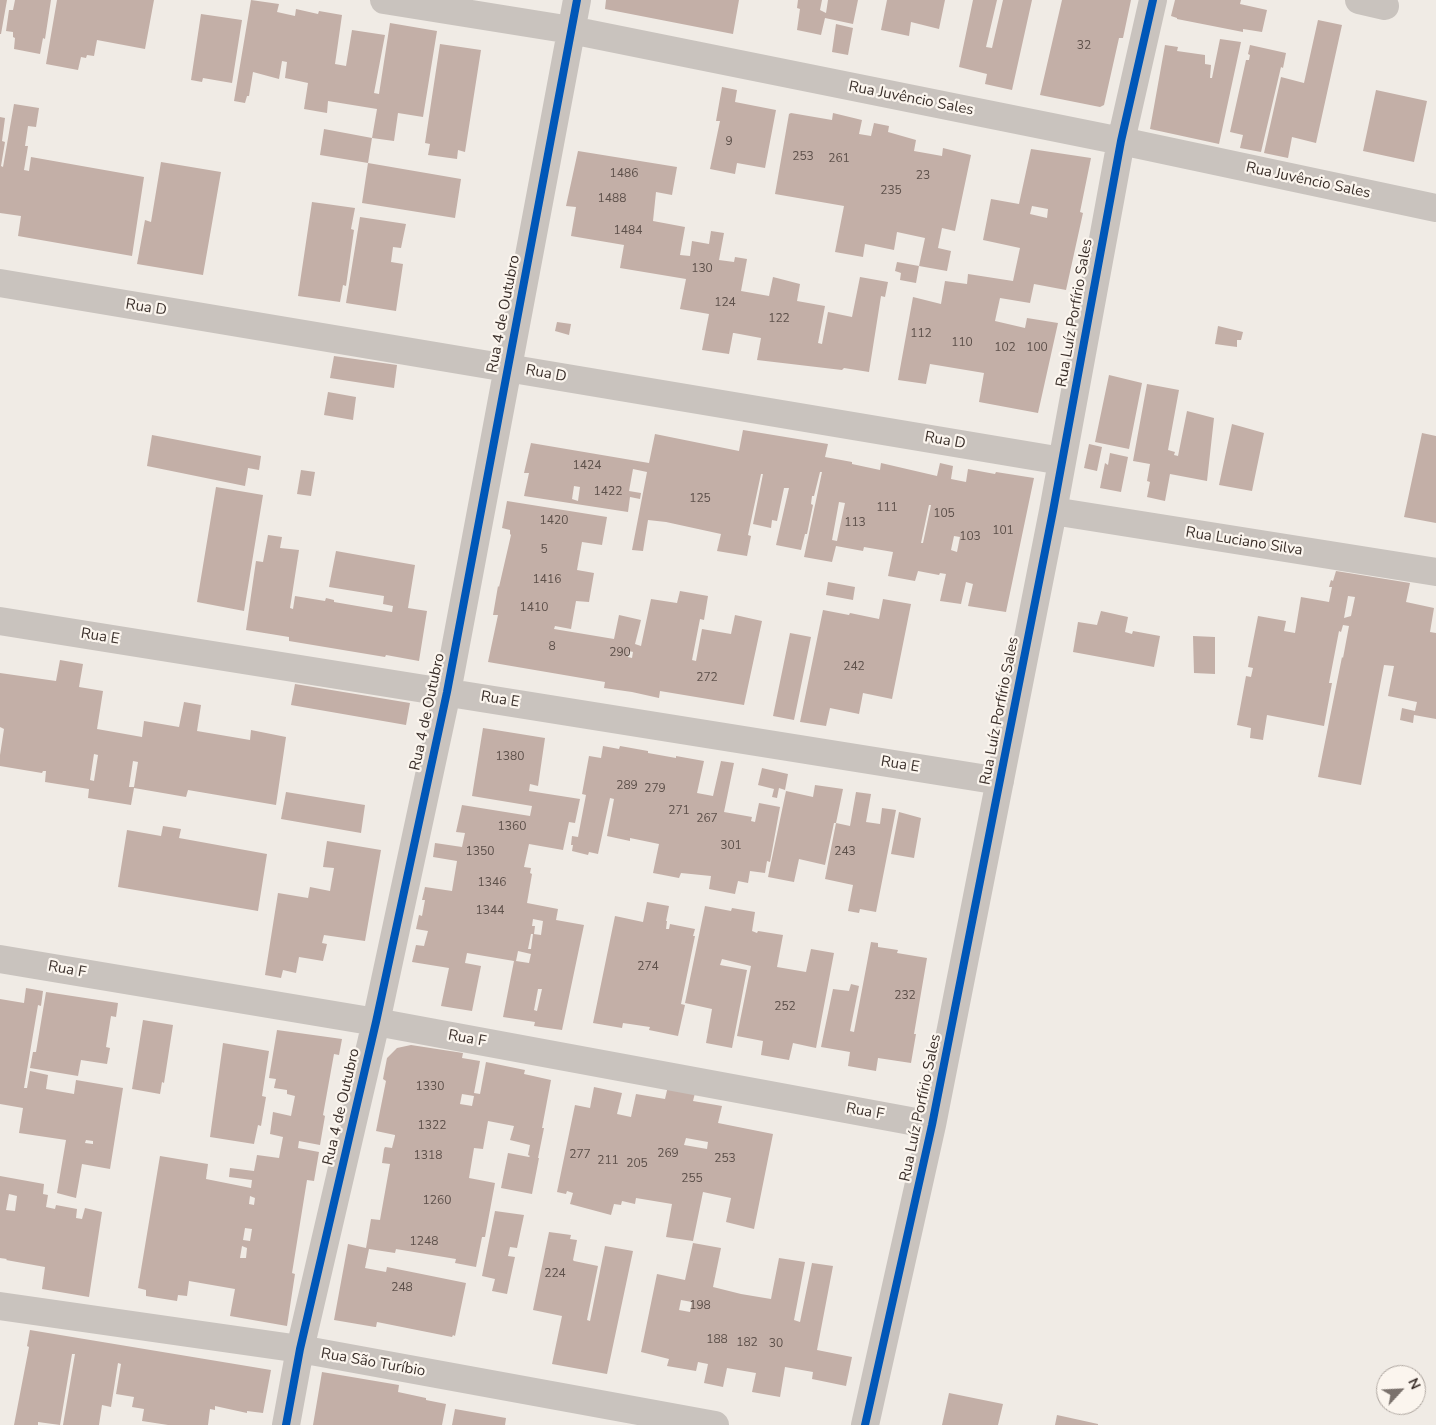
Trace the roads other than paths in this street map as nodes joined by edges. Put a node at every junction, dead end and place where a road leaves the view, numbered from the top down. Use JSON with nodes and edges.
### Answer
{"nodes":[{"id":1,"x":384,"y":0,"type":"edge"},
{"id":2,"x":577,"y":0,"type":"edge"},
{"id":3,"x":1153,"y":0,"type":"edge"},
{"id":4,"x":571,"y":30,"type":"junction"},
{"id":5,"x":1121,"y":141,"type":"junction"},
{"id":6,"x":1436,"y":208,"type":"edge"},
{"id":7,"x":0,"y":284,"type":"edge"},
{"id":8,"x":508,"y":368,"type":"junction"},
{"id":9,"x":1062,"y":461,"type":"junction"},
{"id":10,"x":1053,"y":511,"type":"junction"},
{"id":11,"x":1436,"y":572,"type":"edge"},
{"id":12,"x":0,"y":621,"type":"edge"},
{"id":13,"x":448,"y":692,"type":"junction"},
{"id":14,"x":1000,"y":781,"type":"junction"},
{"id":15,"x":0,"y":959,"type":"edge"},
{"id":16,"x":376,"y":1022,"type":"junction"},
{"id":17,"x":932,"y":1124,"type":"junction"},
{"id":18,"x":0,"y":1306,"type":"edge"},
{"id":19,"x":300,"y":1349,"type":"junction"},
{"id":20,"x":286,"y":1425,"type":"edge"},
{"id":21,"x":715,"y":1425,"type":"edge"},
{"id":22,"x":866,"y":1425,"type":"edge"}],
"edges":[{"from":1,"to":4,"type":"street","name":"Rua Juvêncio Sales"},
{"from":2,"to":4,"type":"street","name":"Rua 4 de Outubro"},
{"from":3,"to":5,"type":"street","name":"Rua Luíz Porfírio Sales"},
{"from":4,"to":5,"type":"street","name":"Rua Juvêncio Sales"},
{"from":4,"to":8,"type":"street","name":"Rua 4 de Outubro"},
{"from":5,"to":6,"type":"street","name":"Rua Juvêncio Sales"},
{"from":5,"to":9,"type":"street","name":"Rua Luíz Porfírio Sales"},
{"from":7,"to":8,"type":"street","name":"Rua D"},
{"from":8,"to":9,"type":"street","name":"Rua D"},
{"from":8,"to":13,"type":"street","name":"Rua 4 de Outubro"},
{"from":9,"to":10,"type":"street","name":"Rua Luíz Porfírio Sales"},
{"from":10,"to":11,"type":"street","name":"Rua Luciano Silva"},
{"from":10,"to":14,"type":"street","name":"Rua Luíz Porfírio Sales"},
{"from":12,"to":13,"type":"street","name":"Rua E"},
{"from":13,"to":14,"type":"street","name":"Rua E"},
{"from":13,"to":16,"type":"street","name":"Rua 4 de Outubro"},
{"from":14,"to":17,"type":"street","name":"Rua Luíz Porfírio Sales"},
{"from":15,"to":16,"type":"street","name":"Rua F"},
{"from":16,"to":17,"type":"street","name":"Rua F"},
{"from":16,"to":19,"type":"street","name":"Rua 4 de Outubro"},
{"from":17,"to":22,"type":"street","name":"Rua Luíz Porfírio Sales"},
{"from":18,"to":19,"type":"street","name":"Rua São Turíbio"},
{"from":19,"to":20,"type":"street","name":"Rua 4 de Outubro"},
{"from":19,"to":21,"type":"street","name":"Rua São Turíbio"}]}
